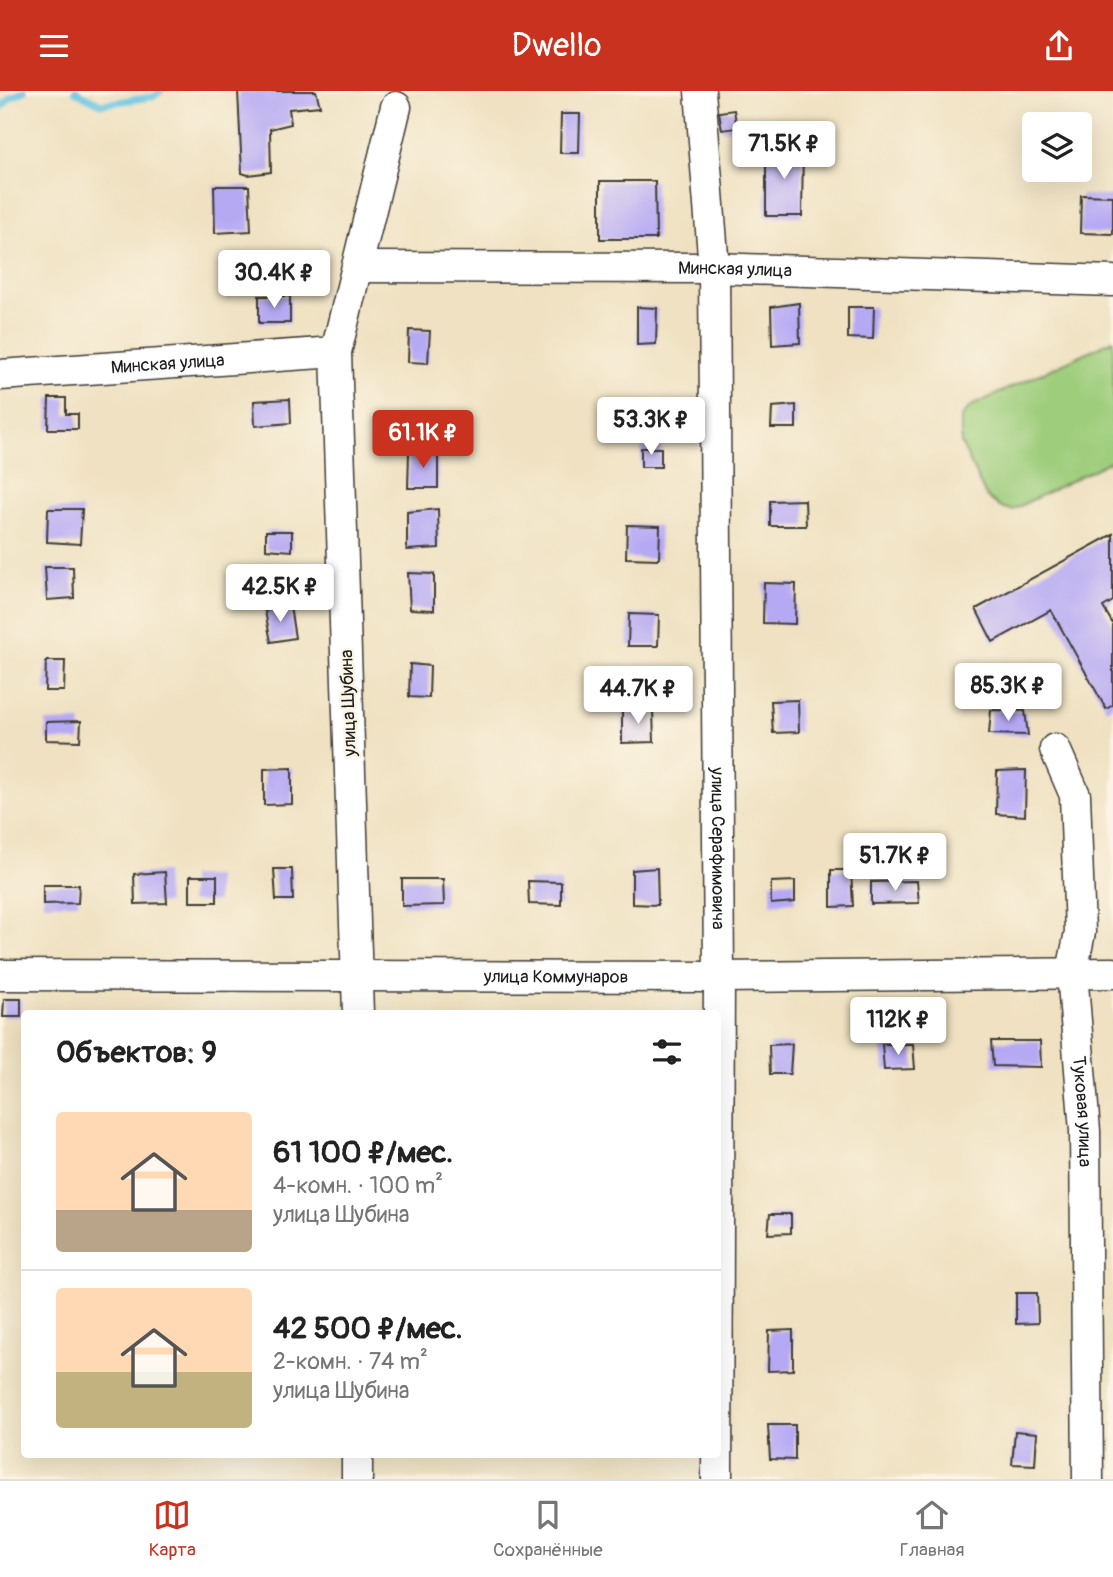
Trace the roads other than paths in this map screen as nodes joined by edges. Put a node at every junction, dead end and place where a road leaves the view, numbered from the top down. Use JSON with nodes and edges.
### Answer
{"nodes":[{"id":1,"x":700,"y":91,"type":"edge"},
{"id":2,"x":396,"y":107,"type":"dead end"},
{"id":3,"x":357,"y":267,"type":"junction"},
{"id":4,"x":713,"y":268,"type":"junction"},
{"id":5,"x":1113,"y":281,"type":"edge"},
{"id":6,"x":336,"y":352,"type":"junction"},
{"id":7,"x":0,"y":375,"type":"edge"},
{"id":8,"x":1055,"y":749,"type":"dead end"},
{"id":9,"x":1072,"y":972,"type":"junction"},
{"id":10,"x":1113,"y":973,"type":"edge"},
{"id":11,"x":0,"y":975,"type":"edge"},
{"id":12,"x":358,"y":977,"type":"junction"},
{"id":13,"x":719,"y":977,"type":"junction"},
{"id":14,"x":358,"y":1010,"type":"edge"},
{"id":15,"x":719,"y":1010,"type":"edge"},
{"id":16,"x":358,"y":1458,"type":"edge"},
{"id":17,"x":718,"y":1458,"type":"edge"},
{"id":18,"x":357,"y":1479,"type":"edge"},
{"id":19,"x":718,"y":1479,"type":"edge"},
{"id":20,"x":1088,"y":1479,"type":"edge"}],
"edges":[{"from":1,"to":4,"type":"street","name":"улица Серафимовича"},
{"from":2,"to":3,"type":"street","name":"улица Шубина"},
{"from":3,"to":4,"type":"street","name":"Минская улица"},
{"from":3,"to":6,"type":"street","name":"улица Шубина"},
{"from":4,"to":5,"type":"street","name":"Минская улица"},
{"from":4,"to":13,"type":"street","name":"улица Серафимовича"},
{"from":6,"to":7,"type":"street","name":"Минская улица"},
{"from":6,"to":12,"type":"street","name":"улица Шубина"},
{"from":8,"to":9,"type":"street","name":"Туковая улица"},
{"from":9,"to":10,"type":"street","name":"улица Коммунаров"},
{"from":9,"to":13,"type":"street","name":"улица Коммунаров"},
{"from":9,"to":20,"type":"street","name":"Туковая улица"},
{"from":11,"to":12,"type":"street","name":"улица Коммунаров"},
{"from":12,"to":13,"type":"street","name":"улица Коммунаров"},
{"from":12,"to":14,"type":"street","name":"улица Шубина"},
{"from":13,"to":15,"type":"street","name":"улица Серафимовича"},
{"from":16,"to":18,"type":"street"},
{"from":17,"to":19,"type":"street","name":"улица Серафимовича"}]}
